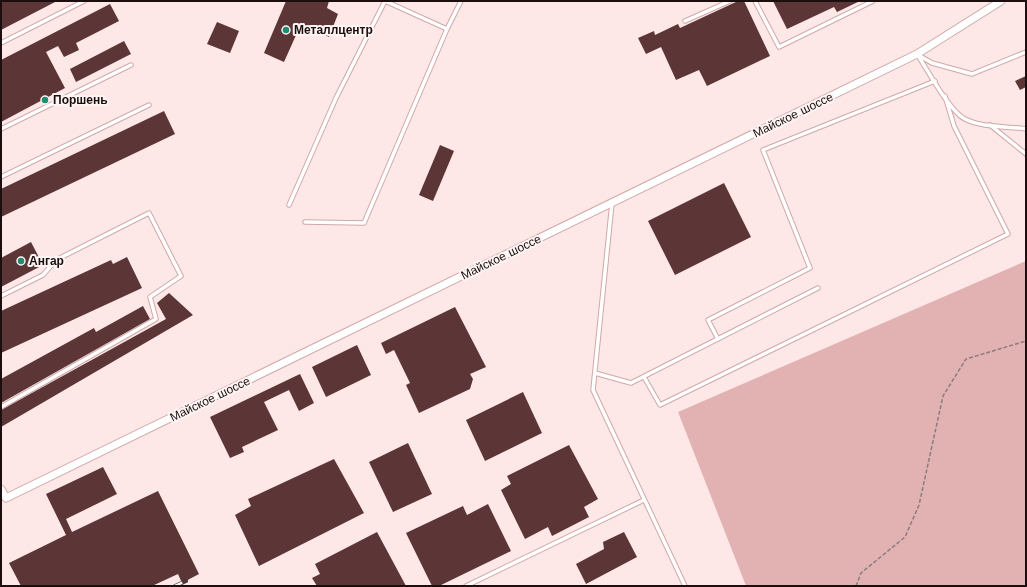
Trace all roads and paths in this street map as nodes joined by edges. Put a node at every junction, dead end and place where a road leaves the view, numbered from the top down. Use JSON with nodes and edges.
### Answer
{"nodes":[{"id":1,"x":84,"y":1,"type":"edge"},
{"id":2,"x":385,"y":1,"type":"edge"},
{"id":3,"x":461,"y":1,"type":"edge"},
{"id":4,"x":730,"y":1,"type":"edge"},
{"id":5,"x":755,"y":1,"type":"edge"},
{"id":6,"x":873,"y":1,"type":"edge"},
{"id":7,"x":1001,"y":1,"type":"edge"},
{"id":8,"x":685,"y":21,"type":"dead end"},
{"id":9,"x":447,"y":29,"type":"junction"},
{"id":10,"x":1,"y":43,"type":"edge"},
{"id":11,"x":1026,"y":52,"type":"edge"},
{"id":12,"x":917,"y":54,"type":"junction"},
{"id":13,"x":131,"y":65,"type":"dead end"},
{"id":14,"x":935,"y":81,"type":"junction"},
{"id":15,"x":945,"y":96,"type":"junction"},
{"id":16,"x":149,"y":105,"type":"dead end"},
{"id":17,"x":990,"y":125,"type":"junction"},
{"id":18,"x":1,"y":129,"type":"edge"},
{"id":19,"x":1026,"y":129,"type":"edge"},
{"id":20,"x":1026,"y":154,"type":"edge"},
{"id":21,"x":1,"y":177,"type":"edge"},
{"id":22,"x":612,"y":203,"type":"junction"},
{"id":23,"x":289,"y":205,"type":"dead end"},
{"id":24,"x":305,"y":222,"type":"dead end"},
{"id":25,"x":818,"y":288,"type":"dead end"},
{"id":26,"x":1,"y":296,"type":"edge"},
{"id":27,"x":718,"y":339,"type":"junction"},
{"id":28,"x":1026,"y":341,"type":"edge"},
{"id":29,"x":595,"y":373,"type":"junction"},
{"id":30,"x":644,"y":377,"type":"junction"},
{"id":31,"x":1,"y":407,"type":"edge"},
{"id":32,"x":1,"y":489,"type":"edge"},
{"id":33,"x":3,"y":499,"type":"edge"},
{"id":34,"x":644,"y":500,"type":"junction"},
{"id":35,"x":466,"y":586,"type":"edge"},
{"id":36,"x":685,"y":586,"type":"edge"},
{"id":37,"x":856,"y":586,"type":"edge"}],
"edges":[{"from":1,"to":10,"type":"lane"},
{"from":2,"to":9,"type":"lane"},
{"from":2,"to":23,"type":"lane"},
{"from":3,"to":9,"type":"lane"},
{"from":4,"to":8,"type":"lane"},
{"from":5,"to":6,"type":"lane"},
{"from":7,"to":12,"type":"street","name":"Майское шоссе"},
{"from":9,"to":24,"type":"lane"},
{"from":11,"to":12,"type":"lane"},
{"from":12,"to":14,"type":"lane"},
{"from":12,"to":22,"type":"street","name":"Майское шоссе"},
{"from":13,"to":18,"type":"lane"},
{"from":14,"to":15,"type":"lane"},
{"from":14,"to":27,"type":"lane"},
{"from":15,"to":17,"type":"lane"},
{"from":15,"to":30,"type":"lane"},
{"from":16,"to":21,"type":"lane"},
{"from":17,"to":19,"type":"lane"},
{"from":17,"to":20,"type":"lane"},
{"from":22,"to":29,"type":"lane"},
{"from":22,"to":33,"type":"street","name":"Майское шоссе"},
{"from":25,"to":27,"type":"lane"},
{"from":26,"to":31,"type":"lane"},
{"from":27,"to":30,"type":"lane"},
{"from":28,"to":37,"type":"path"},
{"from":29,"to":30,"type":"lane"},
{"from":29,"to":34,"type":"lane"},
{"from":32,"to":33,"type":"street","name":"Майское шоссе"},
{"from":34,"to":35,"type":"lane"},
{"from":34,"to":36,"type":"lane"}]}
